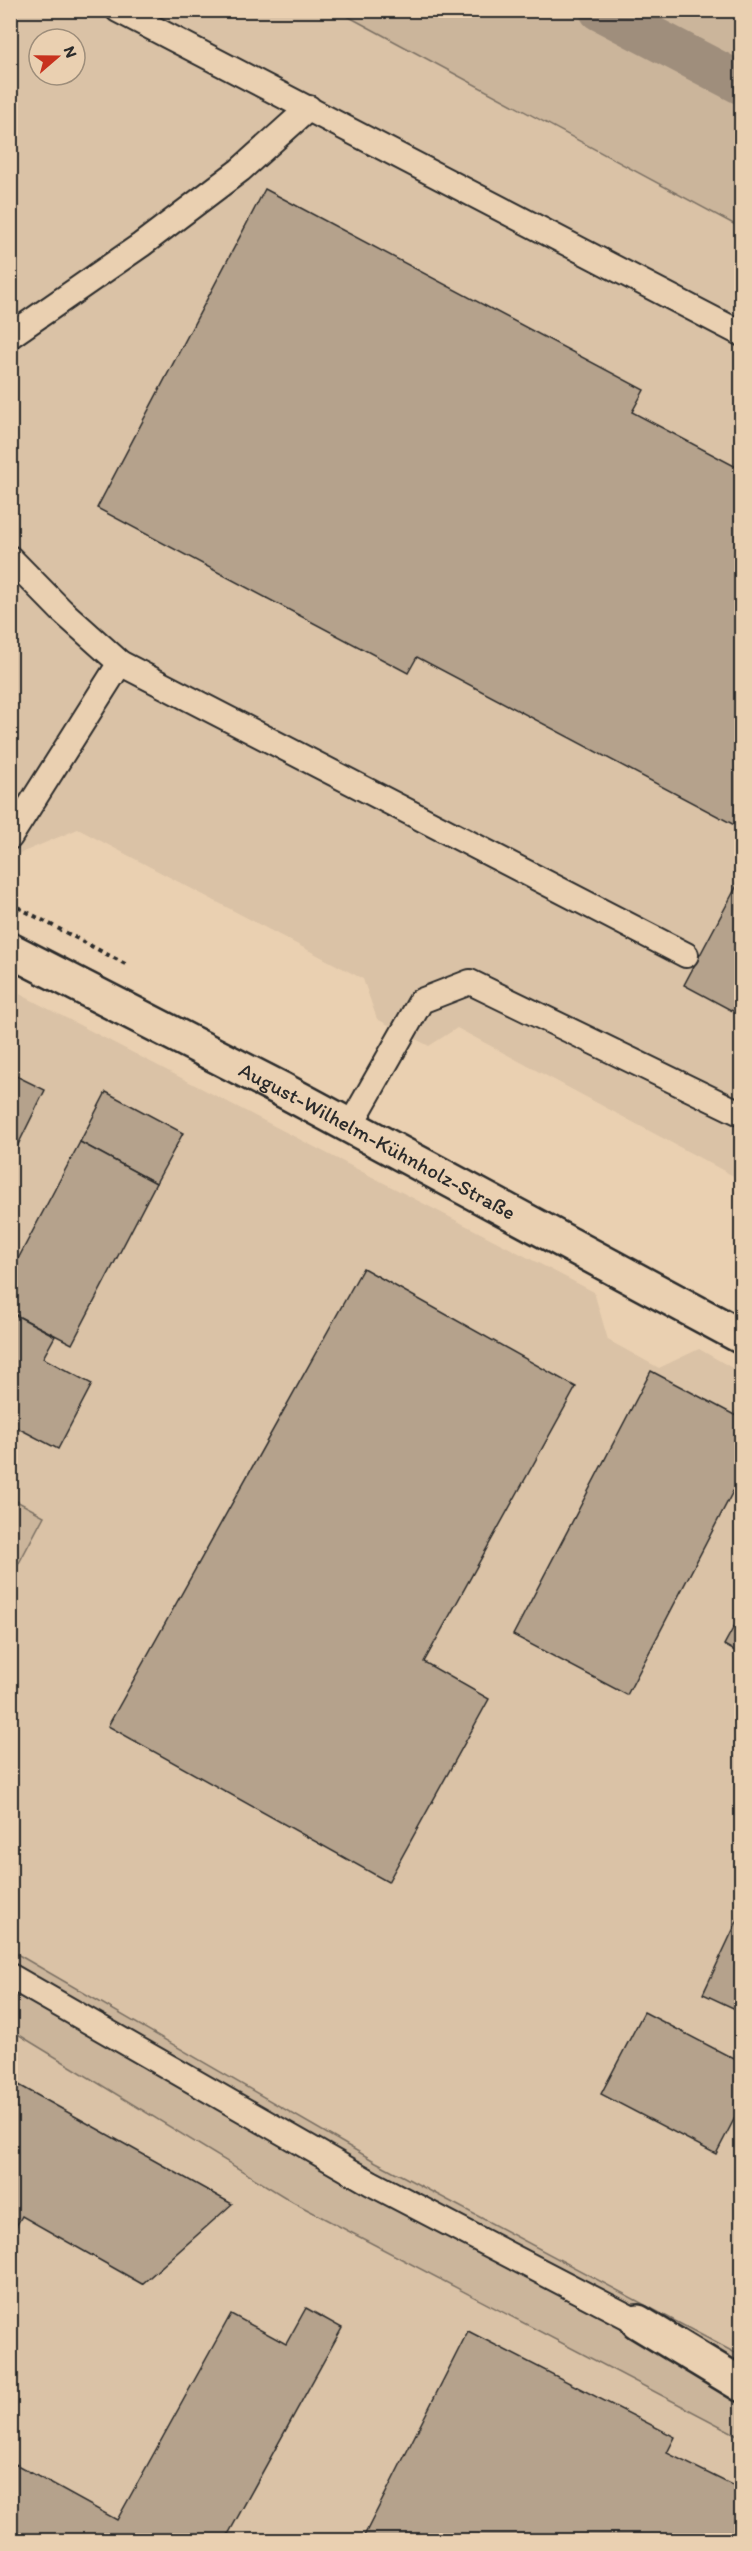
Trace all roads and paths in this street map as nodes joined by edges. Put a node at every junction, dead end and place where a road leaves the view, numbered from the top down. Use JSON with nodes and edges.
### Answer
{"nodes":[{"id":1,"x":118,"y":10,"type":"edge"},
{"id":2,"x":309,"y":108,"type":"junction"},
{"id":3,"x":741,"y":334,"type":"edge"},
{"id":4,"x":10,"y":336,"type":"edge"},
{"id":5,"x":10,"y":558,"type":"edge"},
{"id":6,"x":120,"y":663,"type":"junction"},
{"id":7,"x":10,"y":837,"type":"edge"},
{"id":8,"x":10,"y":951,"type":"edge"},
{"id":9,"x":686,"y":955,"type":"dead end"},
{"id":10,"x":741,"y":1114,"type":"edge"},
{"id":11,"x":350,"y":1126,"type":"junction"},
{"id":12,"x":741,"y":1337,"type":"edge"},
{"id":13,"x":10,"y":1976,"type":"edge"},
{"id":14,"x":638,"y":2322,"type":"joint"},
{"id":15,"x":741,"y":2385,"type":"edge"}],
"edges":[{"from":1,"to":2,"type":"lane"},
{"from":2,"to":3,"type":"lane"},
{"from":2,"to":4,"type":"lane"},
{"from":5,"to":6,"type":"lane"},
{"from":6,"to":7,"type":"lane"},
{"from":6,"to":9,"type":"lane"},
{"from":8,"to":11,"type":"street","name":"August-Wilhelm-Kühnholz-Straße"},
{"from":10,"to":11,"type":"lane"},
{"from":11,"to":12,"type":"street","name":"August-Wilhelm-Kühnholz-Straße"},
{"from":13,"to":14,"type":"lane"},
{"from":14,"to":15,"type":"street"}]}
